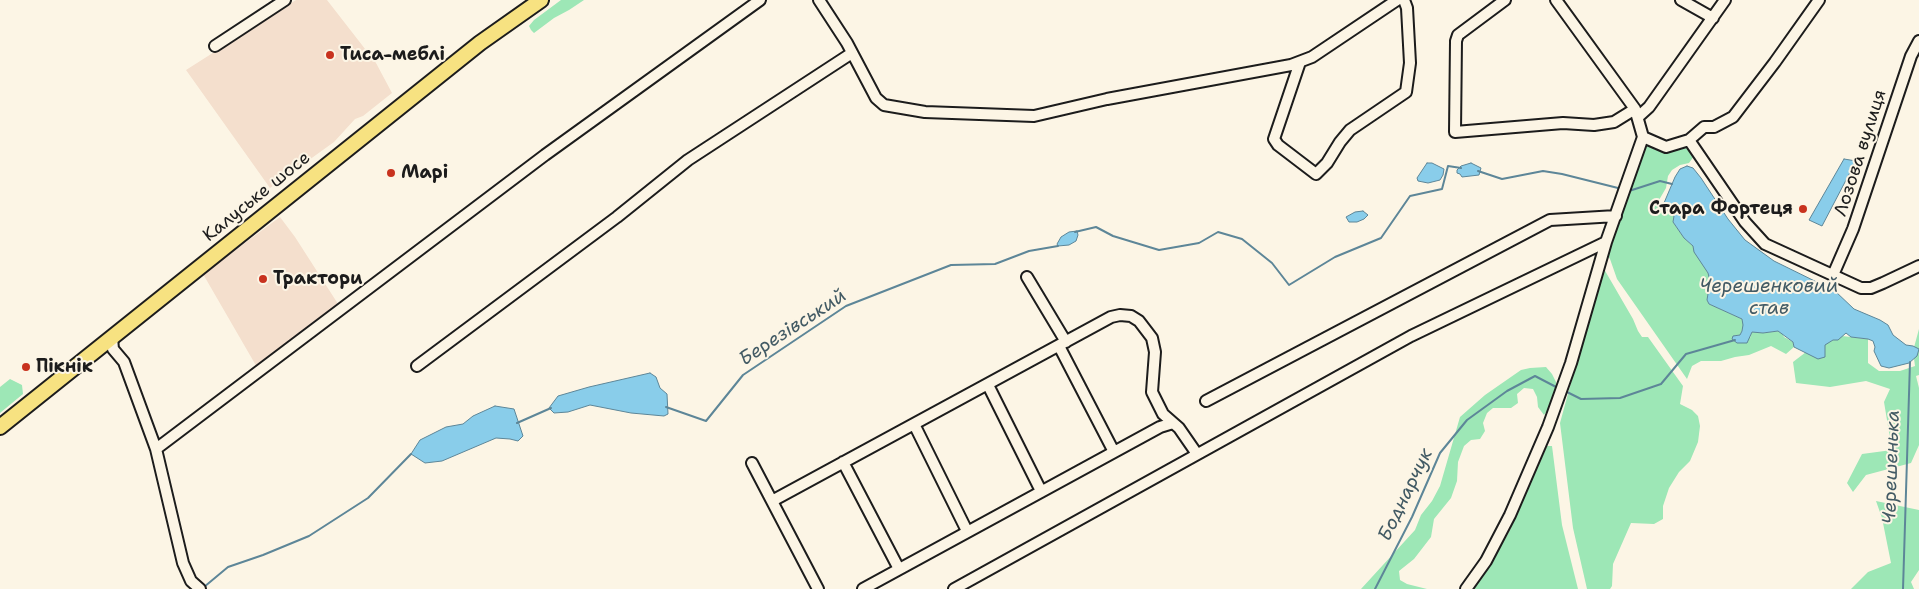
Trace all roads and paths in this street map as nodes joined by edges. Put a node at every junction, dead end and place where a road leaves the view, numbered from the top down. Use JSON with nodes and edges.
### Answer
{"nodes":[{"id":1,"x":285,"y":0,"type":"edge"},
{"id":2,"x":541,"y":0,"type":"edge"},
{"id":3,"x":760,"y":0,"type":"edge"},
{"id":4,"x":819,"y":0,"type":"edge"},
{"id":5,"x":1397,"y":0,"type":"edge"},
{"id":6,"x":1404,"y":0,"type":"edge"},
{"id":7,"x":1505,"y":0,"type":"edge"},
{"id":8,"x":1556,"y":0,"type":"edge"},
{"id":9,"x":1681,"y":0,"type":"edge"},
{"id":10,"x":1725,"y":0,"type":"edge"},
{"id":11,"x":1819,"y":0,"type":"edge"},
{"id":12,"x":1713,"y":18,"type":"junction"},
{"id":13,"x":1919,"y":41,"type":"edge"},
{"id":14,"x":215,"y":46,"type":"dead end"},
{"id":15,"x":852,"y":53,"type":"junction"},
{"id":16,"x":1300,"y":62,"type":"junction"},
{"id":17,"x":1637,"y":113,"type":"junction"},
{"id":18,"x":1643,"y":137,"type":"junction"},
{"id":19,"x":1689,"y":140,"type":"junction"},
{"id":20,"x":1616,"y":216,"type":"junction"},
{"id":21,"x":1606,"y":242,"type":"junction"},
{"id":22,"x":1919,"y":266,"type":"edge"},
{"id":23,"x":1833,"y":276,"type":"junction"},
{"id":24,"x":1027,"y":277,"type":"dead end"},
{"id":25,"x":112,"y":338,"type":"junction"},
{"id":26,"x":1062,"y":344,"type":"junction"},
{"id":27,"x":417,"y":366,"type":"dead end"},
{"id":28,"x":988,"y":385,"type":"junction"},
{"id":29,"x":1206,"y":402,"type":"dead end"},
{"id":30,"x":1173,"y":423,"type":"junction"},
{"id":31,"x":914,"y":424,"type":"junction"},
{"id":32,"x":0,"y":427,"type":"edge"},
{"id":33,"x":156,"y":449,"type":"junction"},
{"id":34,"x":1114,"y":452,"type":"junction"},
{"id":35,"x":1197,"y":454,"type":"junction"},
{"id":36,"x":843,"y":462,"type":"junction"},
{"id":37,"x":752,"y":463,"type":"dead end"},
{"id":38,"x":1041,"y":491,"type":"junction"},
{"id":39,"x":772,"y":501,"type":"junction"},
{"id":40,"x":967,"y":531,"type":"junction"},
{"id":41,"x":899,"y":569,"type":"junction"},
{"id":42,"x":200,"y":589,"type":"edge"},
{"id":43,"x":818,"y":589,"type":"edge"},
{"id":44,"x":863,"y":589,"type":"edge"},
{"id":45,"x":954,"y":589,"type":"edge"},
{"id":46,"x":1466,"y":589,"type":"edge"}],
"edges":[{"from":1,"to":14,"type":"street"},
{"from":2,"to":25,"type":"main road","name":"Калуське шосе"},
{"from":3,"to":33,"type":"street"},
{"from":4,"to":15,"type":"street"},
{"from":5,"to":16,"type":"street"},
{"from":6,"to":16,"type":"street"},
{"from":7,"to":17,"type":"street"},
{"from":8,"to":17,"type":"street"},
{"from":9,"to":12,"type":"street"},
{"from":10,"to":12,"type":"street"},
{"from":11,"to":19,"type":"street"},
{"from":12,"to":17,"type":"street"},
{"from":13,"to":23,"type":"street","name":"Лозова вулиця"},
{"from":15,"to":16,"type":"street"},
{"from":15,"to":27,"type":"street"},
{"from":17,"to":18,"type":"street"},
{"from":18,"to":19,"type":"street"},
{"from":18,"to":20,"type":"street"},
{"from":19,"to":23,"type":"street"},
{"from":20,"to":21,"type":"street"},
{"from":20,"to":29,"type":"street"},
{"from":21,"to":35,"type":"street"},
{"from":21,"to":46,"type":"street"},
{"from":22,"to":23,"type":"street"},
{"from":24,"to":26,"type":"street"},
{"from":25,"to":32,"type":"main road","name":"Калуське шосе"},
{"from":25,"to":33,"type":"street"},
{"from":26,"to":28,"type":"street"},
{"from":26,"to":30,"type":"street"},
{"from":26,"to":34,"type":"street"},
{"from":28,"to":31,"type":"street"},
{"from":28,"to":38,"type":"street"},
{"from":30,"to":34,"type":"street"},
{"from":30,"to":35,"type":"street"},
{"from":31,"to":36,"type":"street"},
{"from":31,"to":40,"type":"street"},
{"from":33,"to":42,"type":"street"},
{"from":34,"to":38,"type":"street"},
{"from":35,"to":45,"type":"street"},
{"from":36,"to":39,"type":"street"},
{"from":36,"to":41,"type":"street"},
{"from":37,"to":39,"type":"street"},
{"from":38,"to":40,"type":"street"},
{"from":39,"to":43,"type":"street"},
{"from":40,"to":41,"type":"street"},
{"from":41,"to":44,"type":"street"}]}
